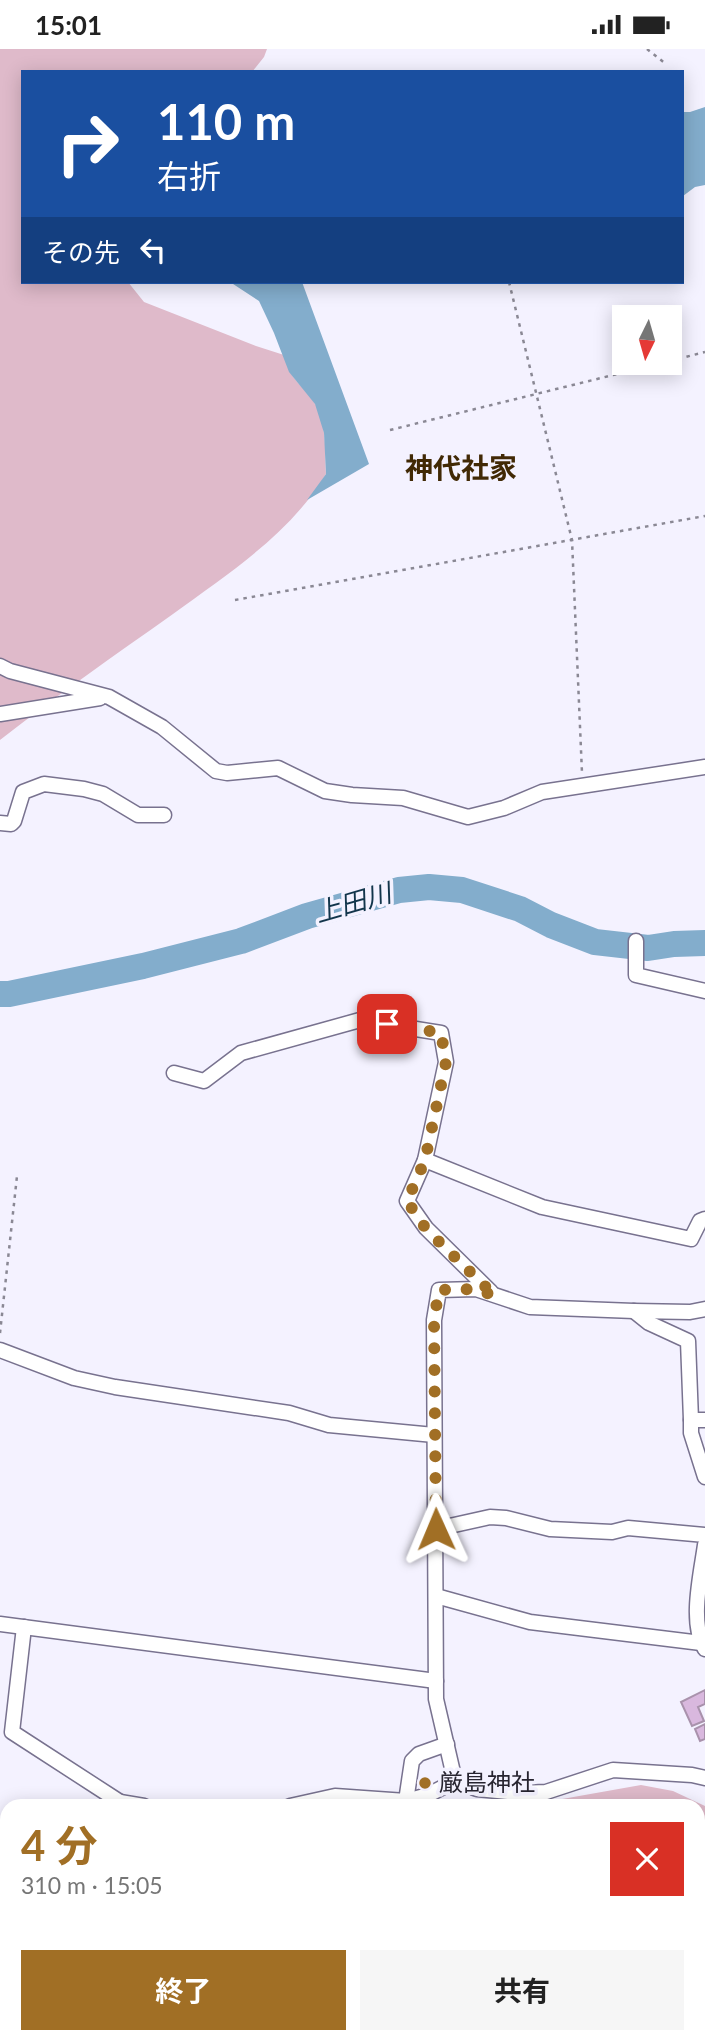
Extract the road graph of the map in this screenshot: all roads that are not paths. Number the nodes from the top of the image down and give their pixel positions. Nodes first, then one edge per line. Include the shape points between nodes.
1 (0, 666) edge
2 (109, 697) junction
3 (0, 714) edge
4 (705, 767) edge
5 (164, 815) dead end
6 (0, 823) edge
7 (636, 941) dead end
8 (705, 991) edge
9 (174, 1073) dead end
10 (425, 1160) junction
11 (705, 1219) edge
12 (495, 1296) junction
13 (705, 1310) edge
14 (634, 1311) junction
15 (0, 1350) edge
16 (698, 1420) edge
17 (434, 1435) junction
18 (705, 1476) edge
19 (436, 1529) junction
20 (705, 1535) edge
21 (704, 1554) edge
22 (436, 1596) junction
23 (0, 1624) edge
24 (24, 1627) junction
25 (703, 1646) edge
26 (436, 1681) junction
27 (447, 1744) junction
28 (705, 1778) edge
29 (455, 1781) junction
30 (112, 1799) edge
31 (319, 1799) edge
32 (382, 1799) edge
33 (406, 1799) edge
34 (413, 1799) edge

1 - 2 street
2 - 3 street
2 - 4 street via 162,727 216,771 278,768 325,791 404,798 468,817 542,792
5 - 6 street via 138,815 103,794 44,784 23,792 15,821
7 - 8 street via 636,975
9 - 10 street via 204,1081 241,1053 360,1020 441,1033 446,1062
10 - 11 street via 542,1207 678,1237 691,1239
10 - 12 street via 407,1201 426,1229
12 - 14 street via 530,1307
12 - 17 street via 476,1289 439,1290 434,1320
13 - 14 street
14 - 16 street via 688,1341
15 - 17 street via 74,1378 116,1387 289,1413 329,1425
16 - 18 street via 691,1433
17 - 19 street
19 - 20 street via 490,1517 550,1528 612,1532 628,1528
19 - 22 street
21 - 25 street via 697,1604
22 - 25 street via 530,1622
22 - 26 street
23 - 24 street
24 - 26 street
24 - 30 street via 12,1732
26 - 27 street
27 - 29 street
27 - 33 street via 412,1761
28 - 29 street via 613,1770 546,1792 519,1793 477,1789
29 - 34 street
31 - 32 street via 335,1795

